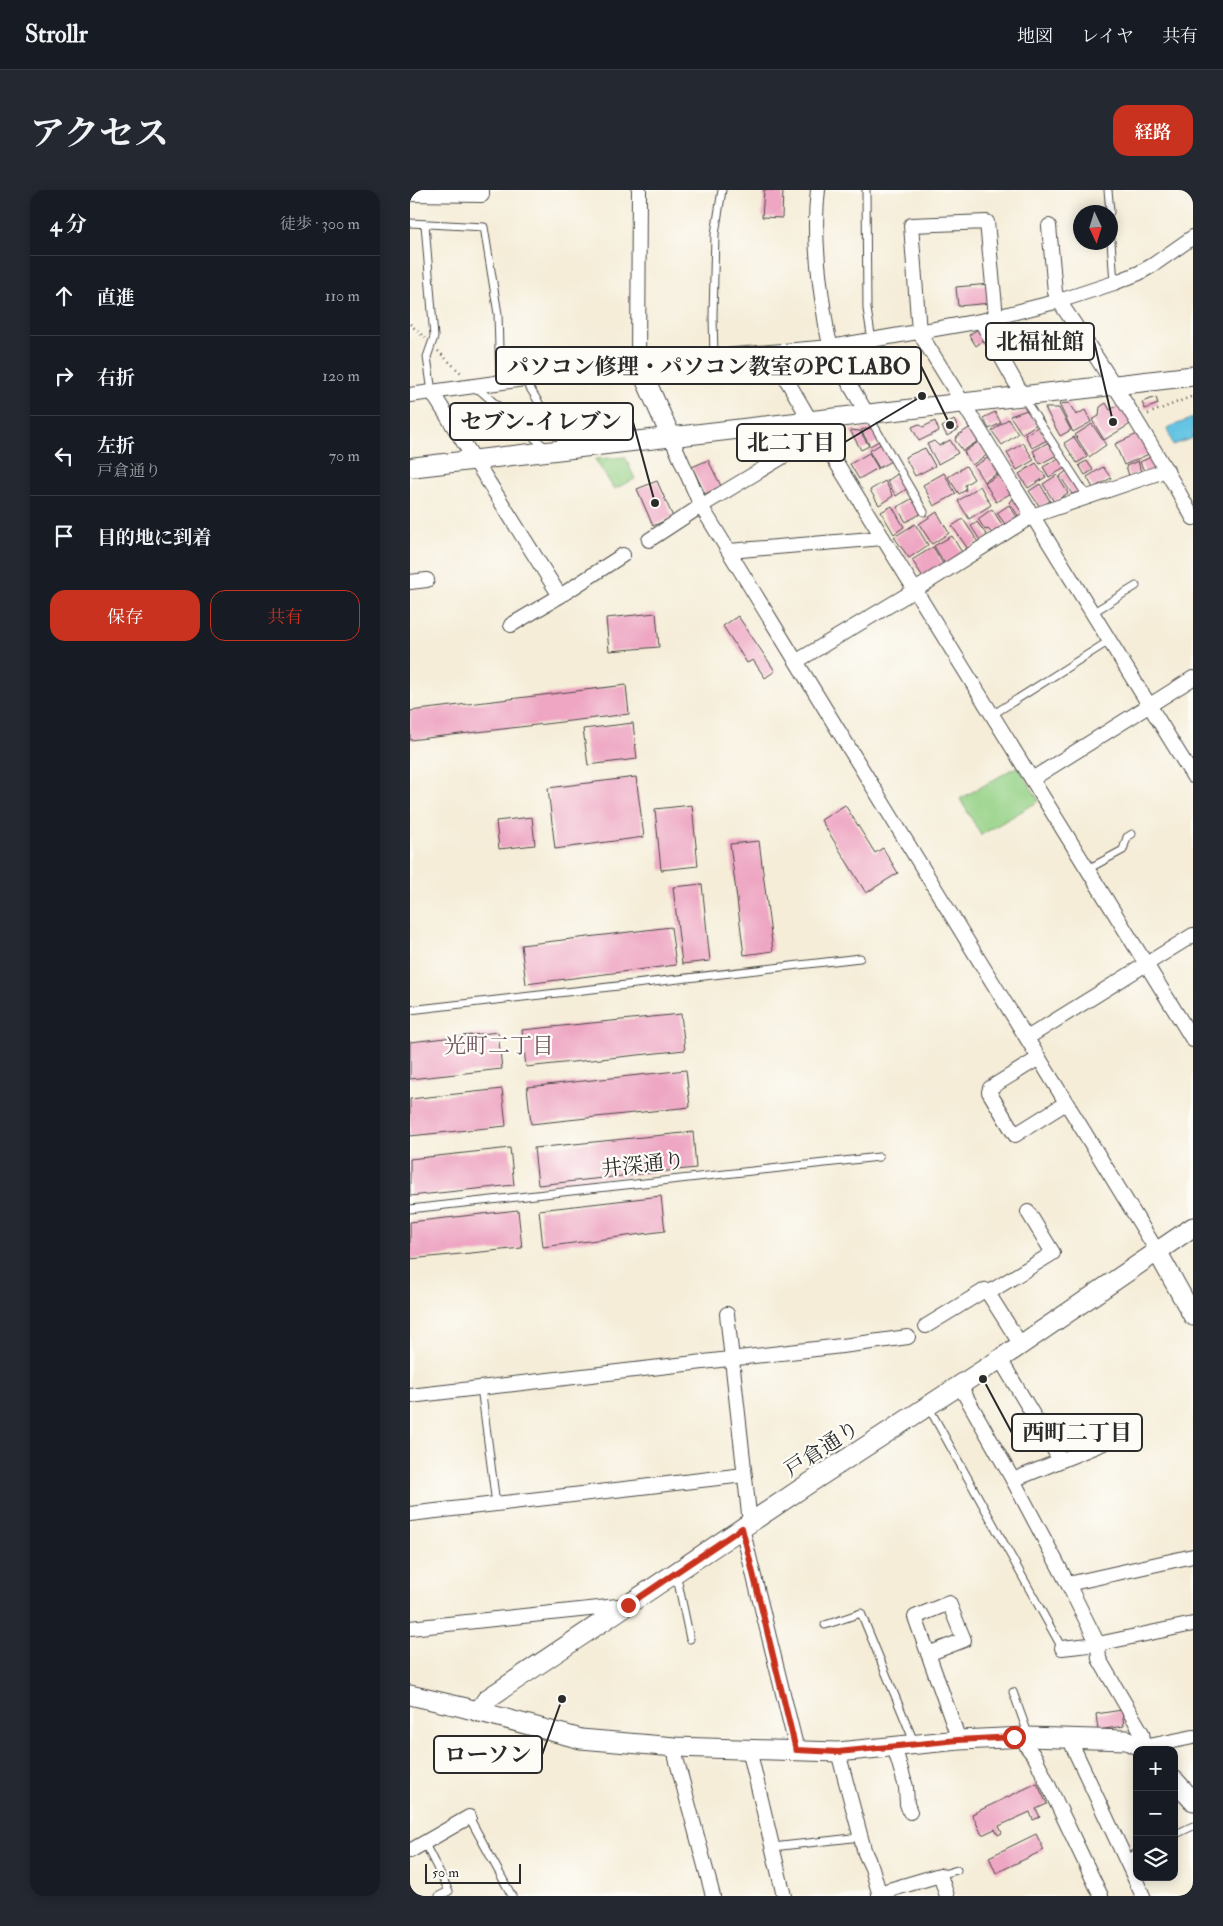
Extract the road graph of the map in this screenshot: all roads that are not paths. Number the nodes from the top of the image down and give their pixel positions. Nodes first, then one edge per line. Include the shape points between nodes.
1 (482, 190) edge
2 (639, 190) edge
3 (722, 190) edge
4 (818, 190) edge
5 (866, 190) edge
6 (1108, 190) edge
7 (410, 194) edge
8 (1109, 205) edge
9 (410, 223) edge
10 (425, 224) junction
11 (1049, 226) dead end
12 (1193, 237) edge
13 (1112, 250) edge
14 (1114, 282) junction
15 (1059, 301) junction
16 (996, 317) junction
17 (981, 321) junction
18 (918, 332) junction
19 (872, 341) junction
20 (831, 347) junction
21 (771, 353) junction
22 (714, 358) junction
23 (638, 364) junction
24 (1193, 376) edge
25 (525, 380) junction
26 (500, 383) junction
27 (1115, 384) junction
28 (475, 386) junction
29 (432, 392) junction
30 (410, 395) edge
31 (1022, 396) junction
32 (962, 403) junction
33 (867, 414) junction
34 (815, 428) junction
35 (672, 437) junction
36 (559, 450) junction
37 (474, 460) junction
38 (412, 467) edge
39 (1167, 470) junction
40 (1087, 496) junction
41 (701, 506) junction
42 (924, 512) dead end
43 (1032, 516) junction
44 (1193, 518) edge
45 (882, 538) junction
46 (650, 540) dead end
47 (729, 551) junction
48 (623, 554) dead end
49 (427, 580) dead end
50 (410, 582) edge
51 (1136, 586) dead end
52 (915, 590) junction
53 (560, 596) junction
54 (1092, 613) junction
55 (511, 625) dead end
56 (1110, 641) junction
57 (796, 661) junction
58 (1193, 678) edge
59 (1149, 705) junction
60 (992, 715) junction
61 (1193, 776) edge
62 (1032, 780) junction
63 (1132, 834) dead end
64 (1088, 870) junction
65 (1193, 935) edge
66 (860, 958) dead end
67 (1146, 964) junction
68 (410, 1010) edge
69 (1027, 1038) junction
70 (1193, 1040) edge
71 (1039, 1058) junction
72 (1066, 1103) junction
73 (879, 1157) dead end
74 (410, 1209) edge
75 (1028, 1212) dead end
76 (1193, 1227) edge
77 (1157, 1250) junction
78 (988, 1293) junction
79 (726, 1314) dead end
80 (1193, 1316) edge
81 (926, 1326) dead end
82 (908, 1337) dead end
83 (1020, 1345) junction
84 (732, 1358) junction
85 (1000, 1360) junction
86 (960, 1386) junction
87 (481, 1387) junction
88 (410, 1396) edge
89 (928, 1407) junction
90 (1116, 1438) dead end
91 (1060, 1460) junction
92 (744, 1475) junction
93 (1013, 1480) junction
94 (496, 1504) junction
95 (410, 1514) edge
96 (746, 1525) junction
97 (1193, 1556) edge
98 (676, 1573) junction
99 (1068, 1584) junction
100 (628, 1605) junction
101 (825, 1624) dead end
102 (1193, 1624) edge
103 (410, 1628) edge
104 (690, 1639) dead end
105 (1098, 1644) junction
106 (1062, 1648) joint
107 (928, 1654) dead end
108 (1013, 1692) dead end
109 (410, 1695) edge
110 (478, 1712) junction
111 (1027, 1737) junction
112 (1193, 1737) edge
113 (1073, 1739) junction
114 (958, 1740) junction
115 (913, 1744) junction
116 (894, 1746) junction
117 (1141, 1746) edge
118 (1145, 1746) edge
119 (1155, 1746) edge
120 (675, 1747) junction
121 (749, 1749) junction
122 (796, 1750) junction
123 (838, 1752) junction
124 (1178, 1784) edge
125 (1193, 1801) edge
126 (910, 1812) dead end
127 (469, 1816) joint
128 (1193, 1826) edge
129 (1178, 1833) edge
130 (861, 1837) junction
131 (424, 1842) junction
132 (773, 1847) junction
133 (410, 1851) edge
134 (1131, 1856) edge
135 (957, 1870) dead end
136 (940, 1875) junction
137 (880, 1895) edge
138 (439, 1896) edge
139 (512, 1896) edge
140 (713, 1896) edge
141 (784, 1896) edge
142 (947, 1896) edge
143 (1102, 1896) edge
144 (1143, 1896) edge

1 - 7 street via 482,195
2 - 23 street
3 - 22 lane via 715,234
4 - 20 street via 818,254
5 - 19 lane via 866,309
6 - 8 lane
9 - 10 lane
10 - 26 lane via 484,227 498,314
10 - 29 lane via 434,337 427,357
11 - 15 street via 1055,292
12 - 14 street via 1146,269
13 - 14 lane
14 - 15 street
15 - 16 street
15 - 27 street
16 - 17 street
16 - 18 street via 988,222 911,225
17 - 18 street
17 - 31 street
18 - 19 street
18 - 32 street
19 - 20 street
20 - 21 street
20 - 33 street
21 - 22 street
21 - 34 street
22 - 23 street
23 - 25 street
23 - 35 street
24 - 27 street
25 - 26 street
25 - 36 lane
26 - 28 street
27 - 31 street
27 - 39 street
28 - 29 street
28 - 36 lane
29 - 30 street
29 - 37 street
31 - 32 street
31 - 40 lane
32 - 33 street
32 - 43 street
33 - 34 street
33 - 42 lane
34 - 35 street
34 - 41 street
34 - 45 street
35 - 36 street
35 - 41 street
36 - 37 street
37 - 38 street
37 - 53 street
39 - 40 street
39 - 44 street
40 - 43 street
41 - 46 street
41 - 47 street
43 - 52 street
43 - 54 street
45 - 47 street
45 - 52 street
47 - 57 street
48 - 53 street
49 - 50 street
51 - 54 lane
52 - 57 street
52 - 60 street
53 - 55 street
54 - 56 street
56 - 59 street
56 - 60 lane
57 - 69 street
58 - 59 street
59 - 61 street
59 - 62 street
60 - 62 street
62 - 64 street
63 - 64 lane via 1127,837 1122,850
64 - 67 street
65 - 67 street
66 - 68 lane
67 - 69 street
67 - 70 street
69 - 71 street
71 - 72 street
71 - 72 street via 990,1088 989,1092 1015,1135
72 - 77 street
73 - 74 lane, 井深通り
75 - 78 street via 1052,1253
76 - 77 street, 戸倉通り
77 - 80 street
77 - 83 street, 戸倉通り
78 - 81 street via 985,1290
78 - 83 street
79 - 84 street
82 - 84 street
83 - 85 street, 戸倉通り
84 - 87 street
84 - 92 street
85 - 86 street, 戸倉通り
85 - 91 street
86 - 89 street, 戸倉通り
86 - 93 street
87 - 88 street
87 - 94 lane
89 - 96 street, 戸倉通り
89 - 106 lane
90 - 91 street
91 - 93 street
92 - 94 street
92 - 96 street
93 - 99 street
94 - 95 street
96 - 98 street, 戸倉通り
96 - 122 street
97 - 99 street
98 - 100 street, 戸倉通り
98 - 104 lane
99 - 105 street
100 - 103 street
100 - 110 street, 戸倉通り via 486,1701
101 - 115 lane via 862,1613
102 - 105 street
105 - 106 street
105 - 118 street via 1099,1659 1142,1733
107 - 114 street
108 - 111 lane
109 - 110 street
110 - 120 street via 581,1739
111 - 113 street
111 - 114 street
111 - 143 street via 1028,1748
112 - 119 street
113 - 117 street via 1127,1740
113 - 134 street via 1073,1747
114 - 115 street
115 - 116 street
116 - 123 street
116 - 126 street
120 - 121 street
120 - 140 street
121 - 122 street
121 - 132 street
122 - 123 street
123 - 130 street
124 - 125 street
127 - 131 street
127 - 139 lane
128 - 129 lane
130 - 132 lane
130 - 137 street
131 - 133 street
131 - 138 lane via 449,1891
132 - 141 street
134 - 144 street
135 - 136 lane
136 - 137 street
136 - 142 street

